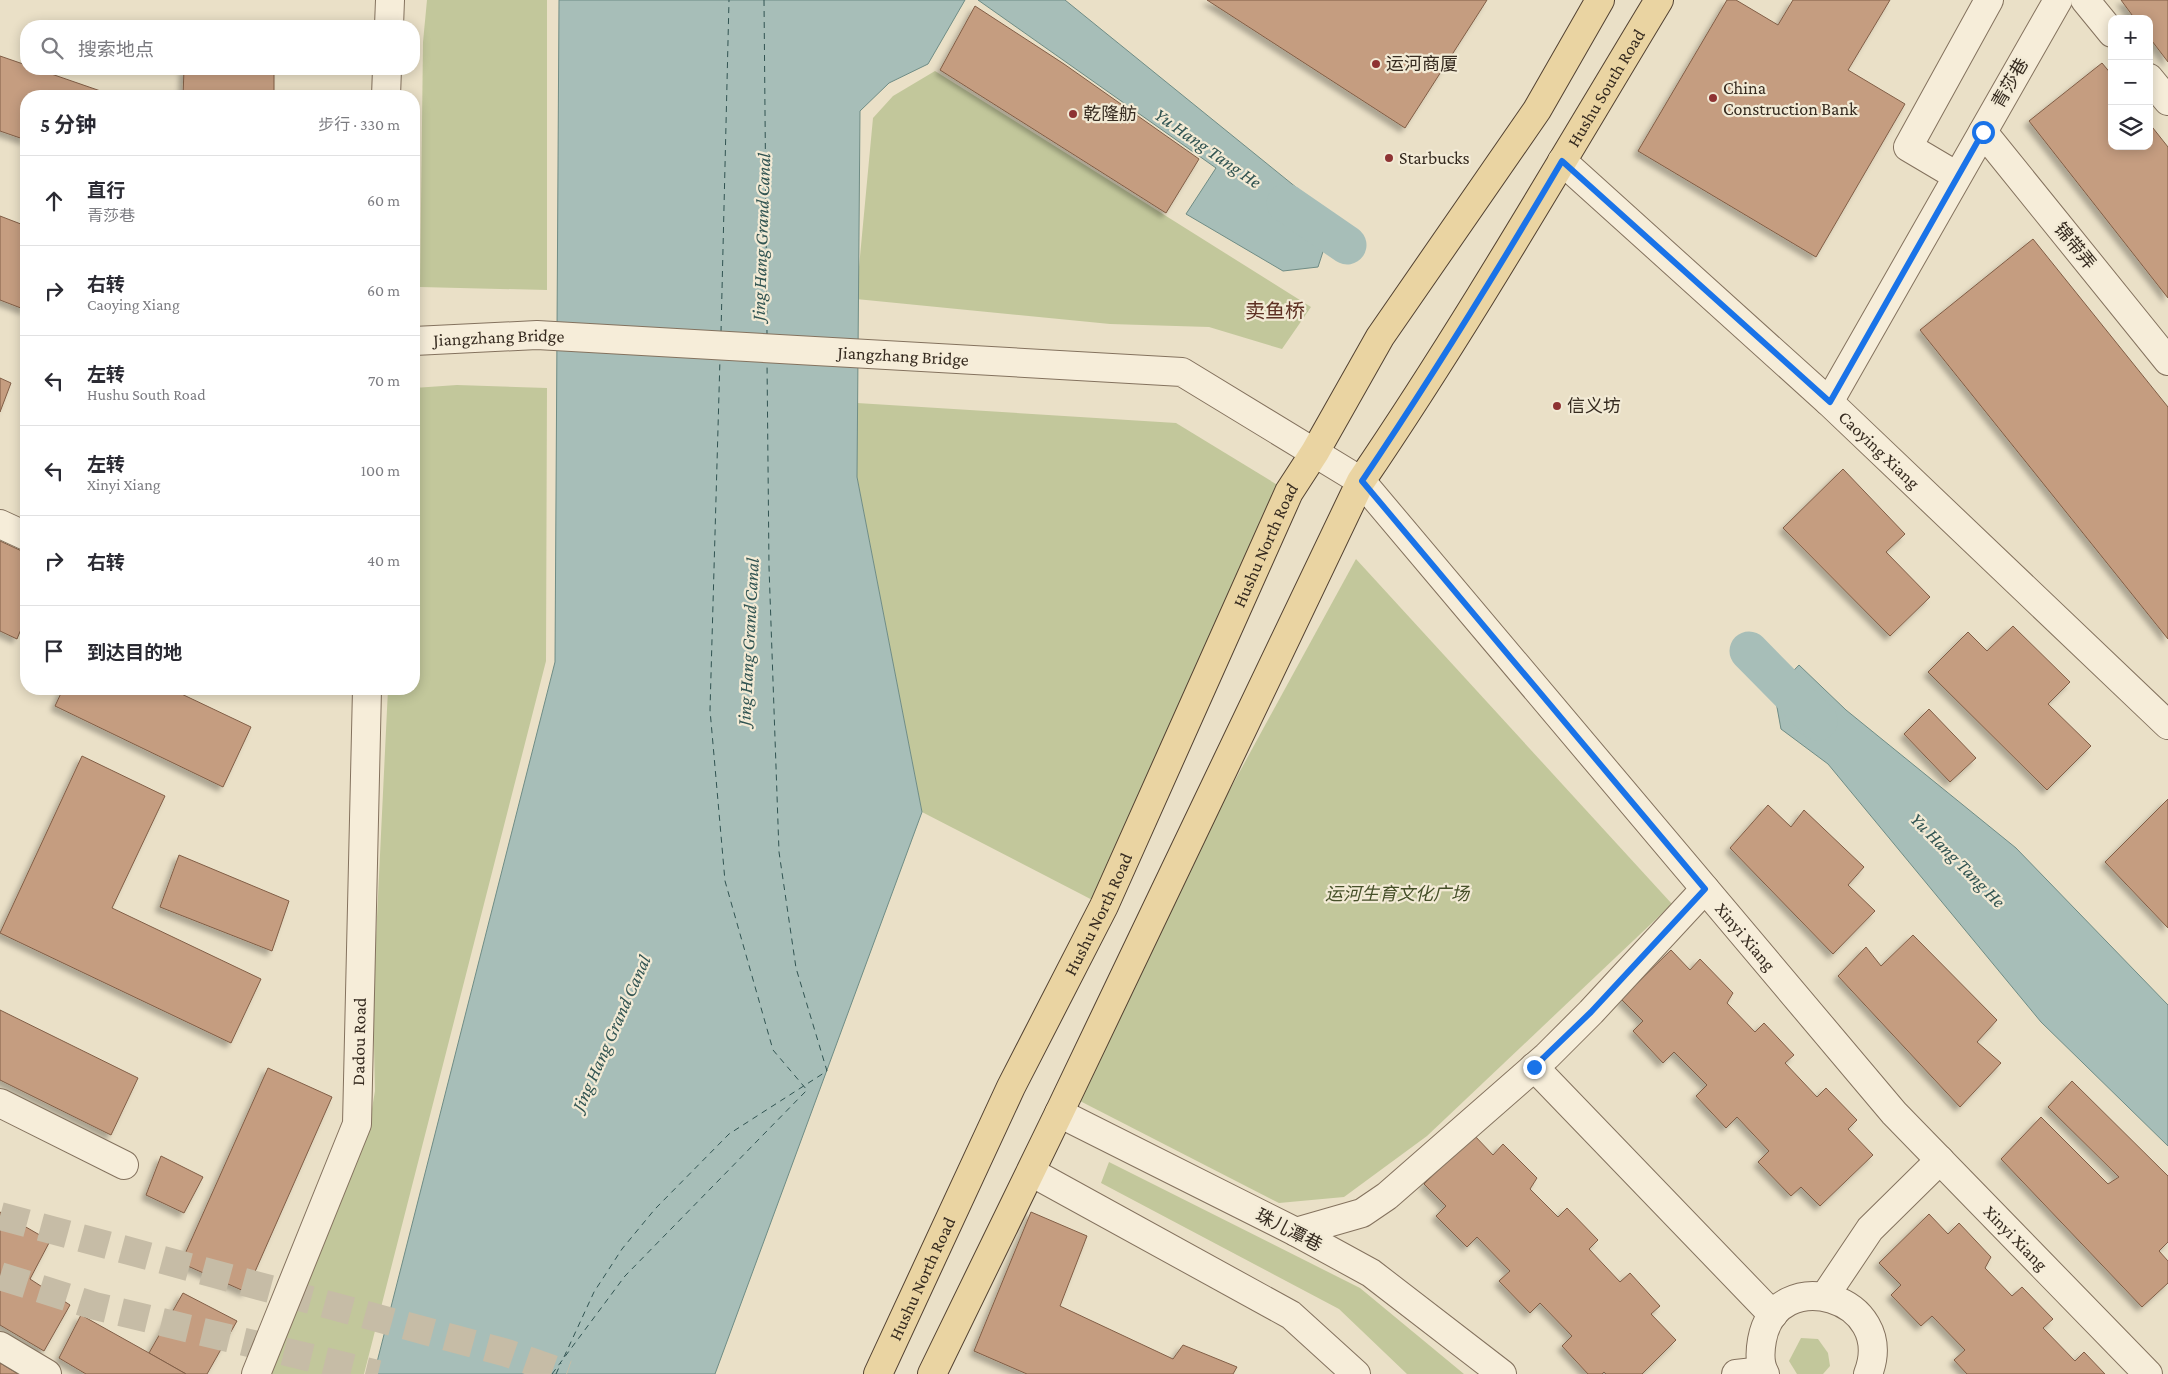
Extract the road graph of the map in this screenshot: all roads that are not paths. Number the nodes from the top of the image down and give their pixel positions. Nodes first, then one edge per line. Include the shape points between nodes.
1 (390, 0) edge
2 (1600, 0) edge
3 (1659, 0) edge
4 (1989, 0) edge
5 (2058, 0) edge
6 (2085, 0) edge
7 (389, 20) edge
8 (2108, 28) edge
9 (387, 75) edge
10 (2153, 83) edge
11 (386, 90) edge
12 (2168, 101) edge
13 (1983, 132) junction
14 (1562, 161) junction
15 (1958, 176) junction
16 (420, 341) edge
17 (2168, 361) edge
18 (1830, 402) junction
19 (1315, 452) junction
20 (1362, 481) junction
21 (0, 524) edge
22 (20, 533) edge
23 (367, 695) edge
24 (2168, 725) edge
25 (1705, 889) junction
26 (1534, 1067) junction
27 (0, 1103) edge
28 (1059, 1113) junction
29 (1940, 1160) junction
30 (124, 1165) dead end
31 (1031, 1172) junction
32 (1296, 1232) junction
33 (1825, 1296) junction
34 (1773, 1315) junction
35 (0, 1346) edge
36 (1764, 1372) edge
37 (47, 1374) edge
38 (256, 1374) edge
39 (878, 1374) edge
40 (932, 1374) edge
41 (1356, 1374) edge
42 (1502, 1374) edge
43 (1736, 1374) edge
44 (1868, 1374) edge
45 (2148, 1374) edge

1 - 7 street
2 - 19 main road via 1537,110 1380,336
3 - 14 main road, Hushu South Road
4 - 15 street via 1908,147
5 - 13 street, 青莎巷
6 - 8 street
9 - 11 street
10 - 12 street
13 - 15 street, 青莎巷
13 - 17 street, 锦带弄
14 - 18 street, Caoying Xiang
14 - 20 main road, Hushu South Road via 1497,271
15 - 18 street, 青莎巷
16 - 19 street, Jiangzhang Bridge via 537,335 1182,372
18 - 24 street, Caoying Xiang
19 - 20 street, Jiangzhang Bridge
19 - 39 main road, Hushu North Road via 1289,492 1104,906 1011,1087
20 - 25 street, Xinyi Xiang
20 - 28 main road
21 - 22 street
23 - 38 street, Dadou Road via 357,1124
25 - 26 street via 1591,1012
25 - 29 street, Xinyi Xiang via 1894,1113
26 - 32 street via 1387,1196 1362,1213
26 - 34 street
27 - 30 street
28 - 31 main road
28 - 32 street, 珠儿潭巷
29 - 33 street via 1870,1229
29 - 45 street, Xinyi Xiang
31 - 40 main road
31 - 41 street via 1291,1315
32 - 42 street, 珠儿潭巷 via 1371,1273
33 - 34 street via 1806,1296 1788,1303
33 - 44 street via 1844,1302 1859,1315 1868,1330 1873,1347
34 - 36 street via 1763,1332 1760,1352
35 - 37 street
36 - 43 street

